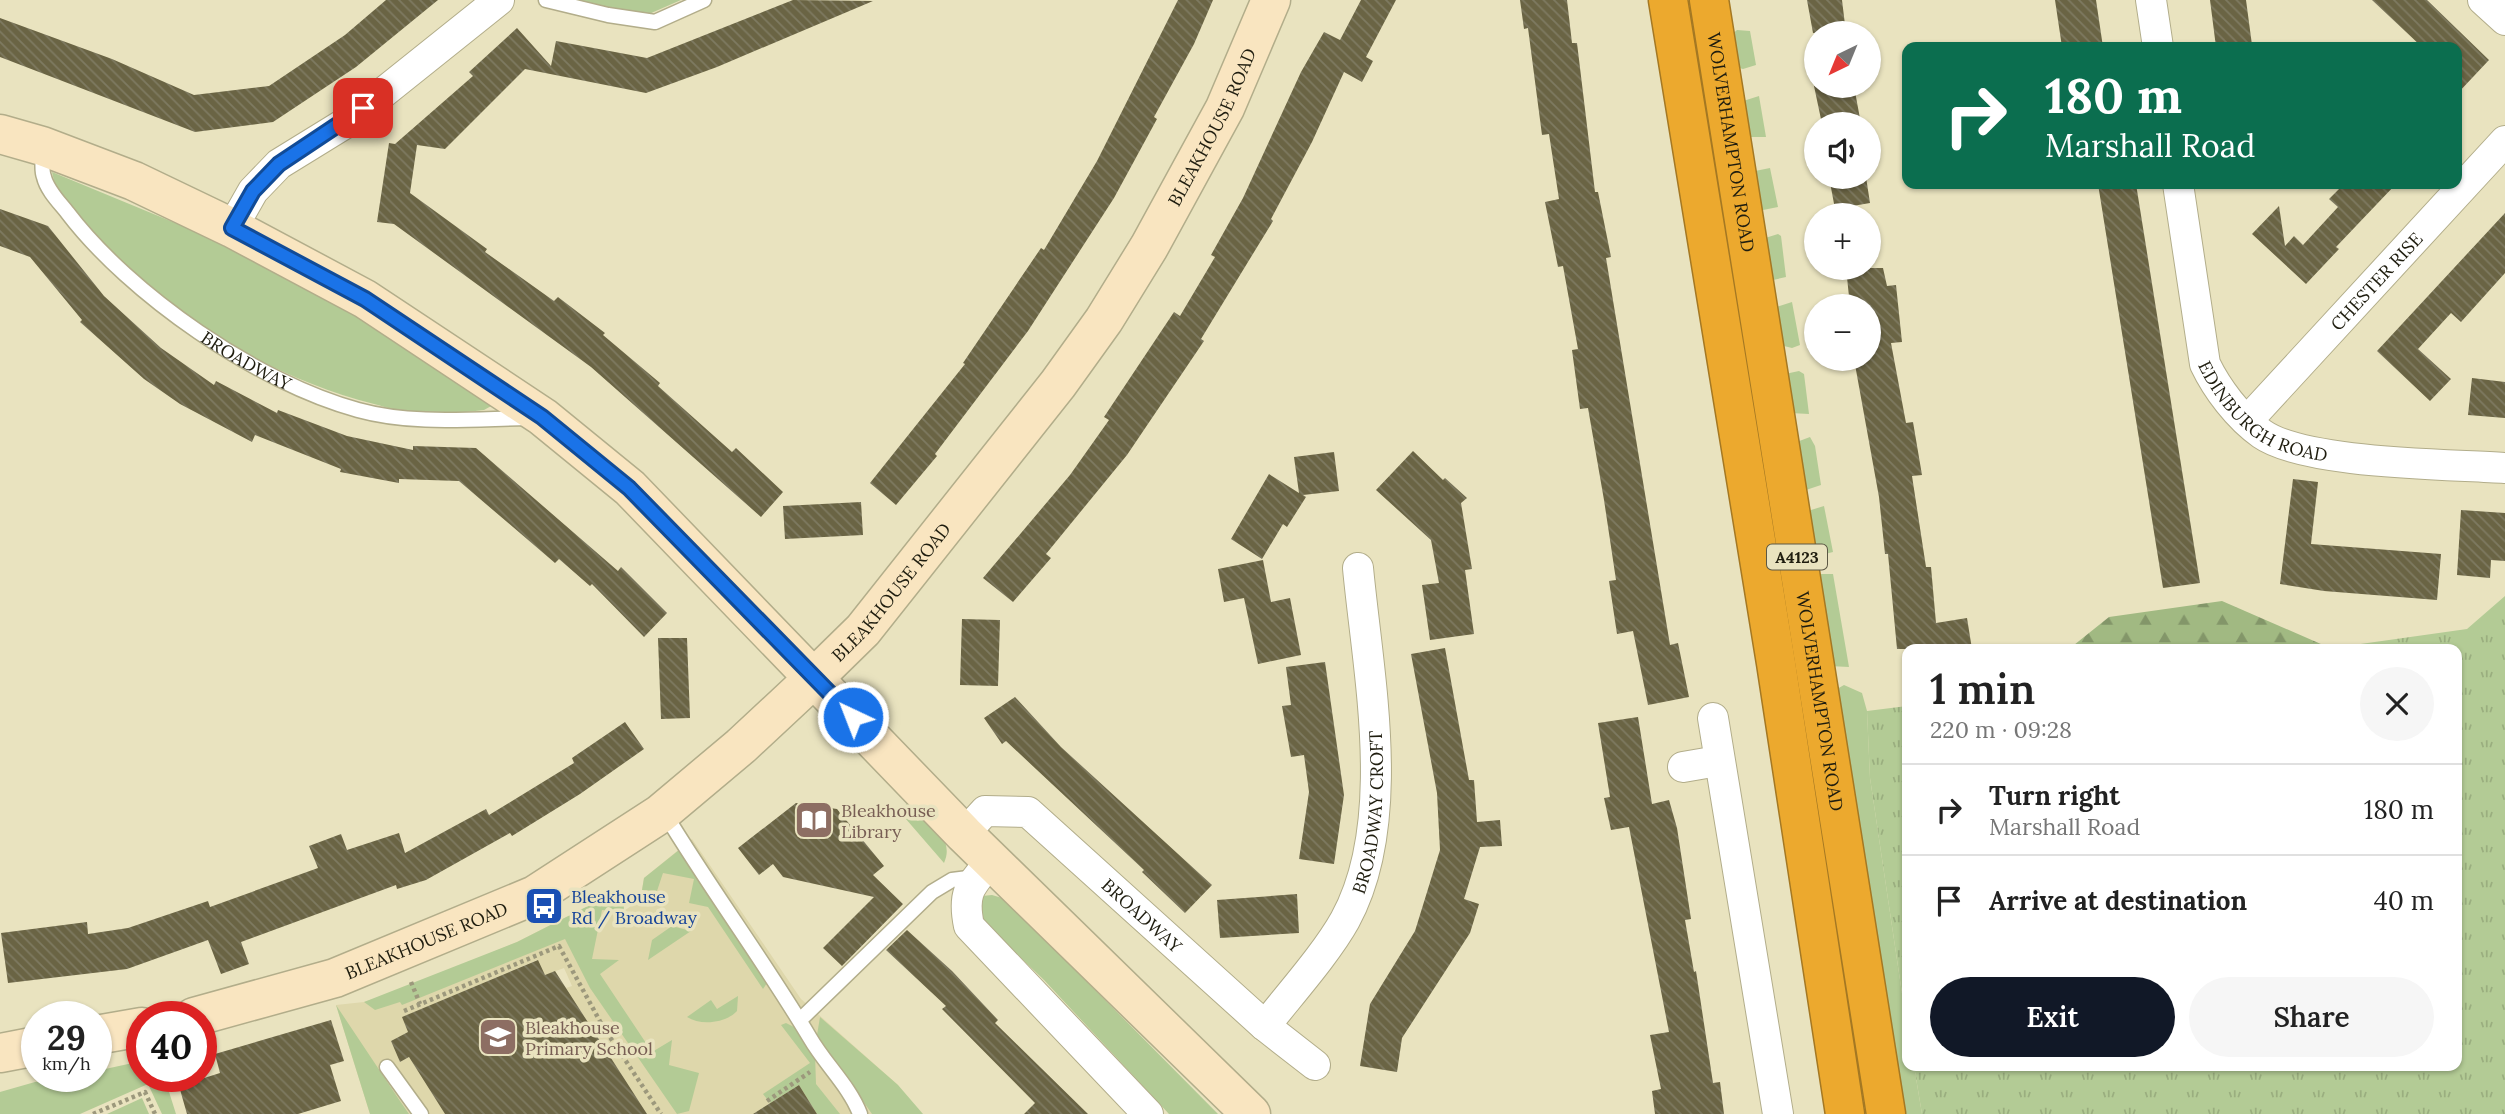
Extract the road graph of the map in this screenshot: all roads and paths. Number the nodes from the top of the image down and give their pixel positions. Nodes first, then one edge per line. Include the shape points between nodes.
1 (499, 0) edge
2 (546, 0) edge
3 (704, 0) edge
4 (1271, 0) edge
5 (1668, 0) edge
6 (1709, 0) edge
7 (2151, 0) edge
8 (2483, 0) edge
9 (2505, 20) edge
10 (2157, 42) edge
11 (0, 134) edge
12 (2505, 141) edge
13 (42, 146) junction
14 (2462, 188) edge
15 (2179, 189) edge
16 (2461, 189) edge
17 (232, 228) junction
18 (542, 417) junction
19 (2248, 420) junction
20 (2505, 468) edge
21 (1358, 568) dead end
22 (815, 677) junction
23 (1713, 718) dead end
24 (1718, 761) junction
25 (1683, 767) dead end
26 (663, 811) junction
27 (964, 834) junction
28 (985, 868) junction
29 (217, 1011) edge
30 (404, 1011) dead end
31 (801, 1019) junction
32 (1265, 1026) junction
33 (21, 1049) edge
34 (0, 1053) edge
35 (825, 1062) junction
36 (1315, 1065) dead end
37 (387, 1067) dead end
38 (767, 1101) dead end
39 (93, 1114) edge
40 (155, 1114) edge
41 (421, 1114) edge
42 (661, 1114) edge
43 (860, 1114) edge
44 (1148, 1114) edge
45 (1251, 1114) edge
46 (1778, 1114) edge
47 (1845, 1114) edge
48 (1886, 1114) edge

1 - 17 street via 344,124 279,164 253,191
2 - 3 lane via 655,22
4 - 22 street, BLEAKHOUSE ROAD via 1225,108 1104,320 863,630
5 - 47 highway, WOLVERHAMPTON ROAD / A4123
6 - 48 highway, WOLVERHAMPTON ROAD / A4123
7 - 10 street
8 - 9 street
11 - 13 street
12 - 14 street, CHESTER RISE
13 - 17 street via 134,181
13 - 18 lane, BROADWAY via 43,177 86,237 154,298 222,348 272,376 358,410 417,420
15 - 19 street, EDINBURGH ROAD via 2205,364 2213,382
16 - 19 street, CHESTER RISE
17 - 18 street via 365,299
18 - 22 street via 629,488
19 - 20 street, EDINBURGH ROAD via 2284,446 2318,454
21 - 32 street, BROADWAY CROFT via 1377,772 1368,855 1345,919
22 - 26 street, BLEAKHOUSE ROAD
22 - 27 street
23 - 24 street
24 - 25 street
24 - 46 street
26 - 29 street, BLEAKHOUSE ROAD via 535,895 335,978
26 - 31 lane
27 - 28 street
27 - 32 street, BROADWAY via 985,811 1028,812
28 - 31 lane via 932,892
28 - 44 street via 967,891 968,926
28 - 45 street
30 - 42 path via 559,946 602,1025
31 - 35 lane
32 - 36 street, BROADWAY
33 - 34 street
35 - 38 path
35 - 43 lane
37 - 41 lane
39 - 40 path via 145,1091

